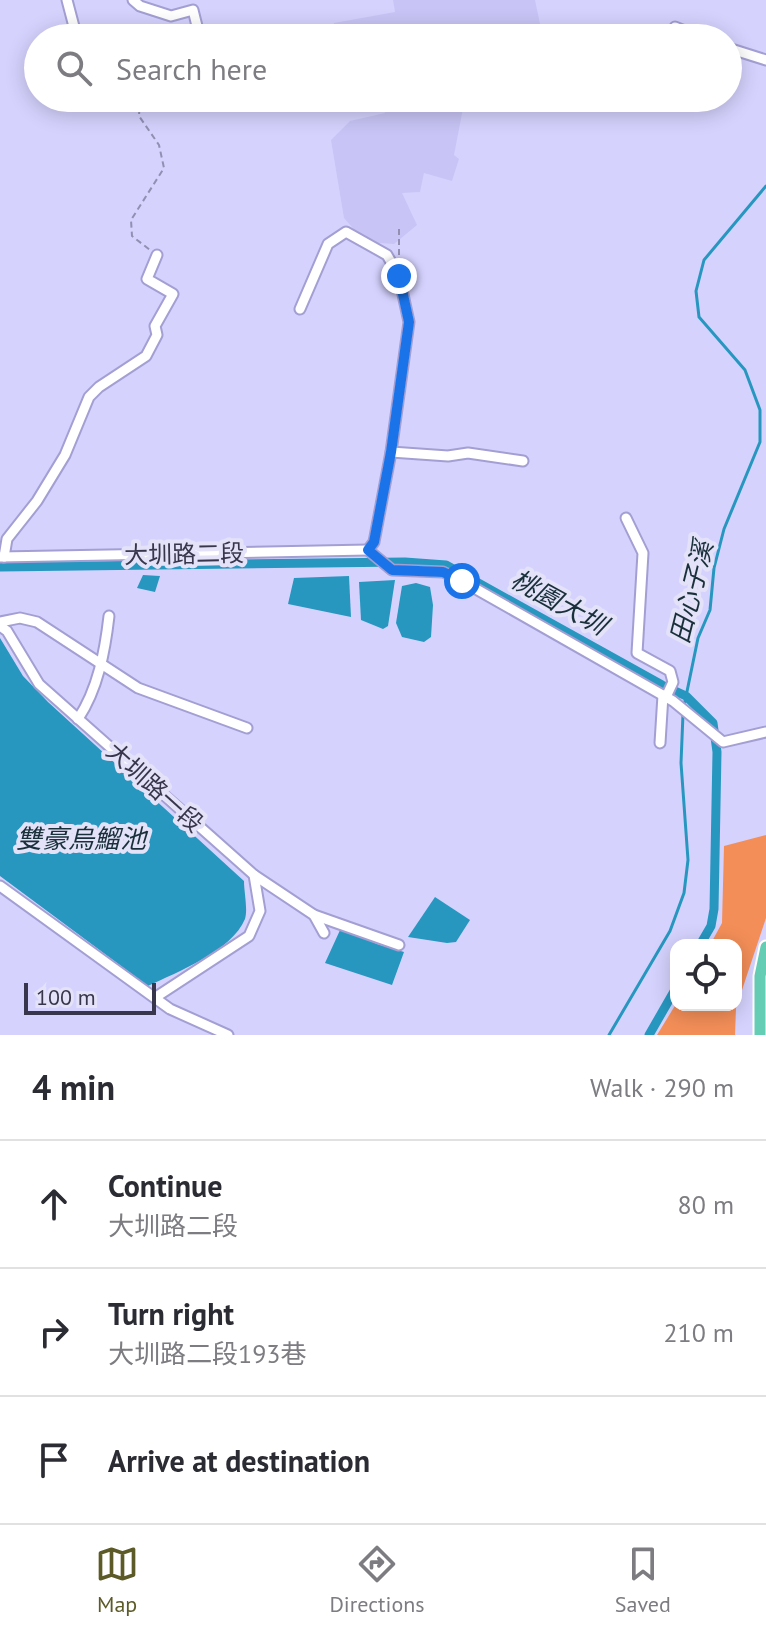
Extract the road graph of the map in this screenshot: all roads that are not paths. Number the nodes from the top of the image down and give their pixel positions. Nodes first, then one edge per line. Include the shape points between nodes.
1 (67, 0) edge
2 (133, 0) edge
3 (73, 24) edge
4 (196, 24) edge
5 (742, 52) edge
6 (766, 60) edge
7 (157, 255) road end
8 (300, 309) dead end
9 (391, 452) junction
10 (523, 461) dead end
11 (626, 518) dead end
12 (368, 550) junction
13 (2, 557) edge
14 (109, 616) dead end
15 (0, 624) edge
16 (101, 664) junction
17 (667, 697) junction
18 (78, 719) junction
19 (247, 728) dead end
20 (766, 732) edge
21 (660, 743) dead end
22 (254, 875) junction
23 (0, 886) edge
24 (314, 915) junction
25 (324, 933) dead end
26 (399, 945) dead end
27 (766, 947) edge
28 (156, 997) junction
29 (228, 1035) edge
30 (760, 1035) edge

1 - 3 street
2 - 4 street via 171,16 193,10
5 - 6 street
7 - 13 street via 147,279 173,294 155,326 157,335 146,356 89,397 65,455 7,539
8 - 9 street via 328,244 346,232 387,255 399,276 409,322
9 - 10 street via 468,453
9 - 12 street via 374,542
11 - 17 street via 643,553 637,653 670,671
12 - 13 street, 大圳路二段
12 - 17 street via 392,570 443,572
14 - 16 street
15 - 16 street via 20,618 37,622
15 - 18 street, 大圳路一段 via 39,684
16 - 18 street
16 - 19 street via 138,688
17 - 20 street via 723,742
17 - 21 street
18 - 22 street, 大圳路一段
22 - 24 street, 大圳路一段
22 - 28 street via 260,911 249,936
23 - 28 street
24 - 25 street, 大圳路一段
24 - 26 street
27 - 30 main road via 760,976
28 - 29 street via 170,1009

